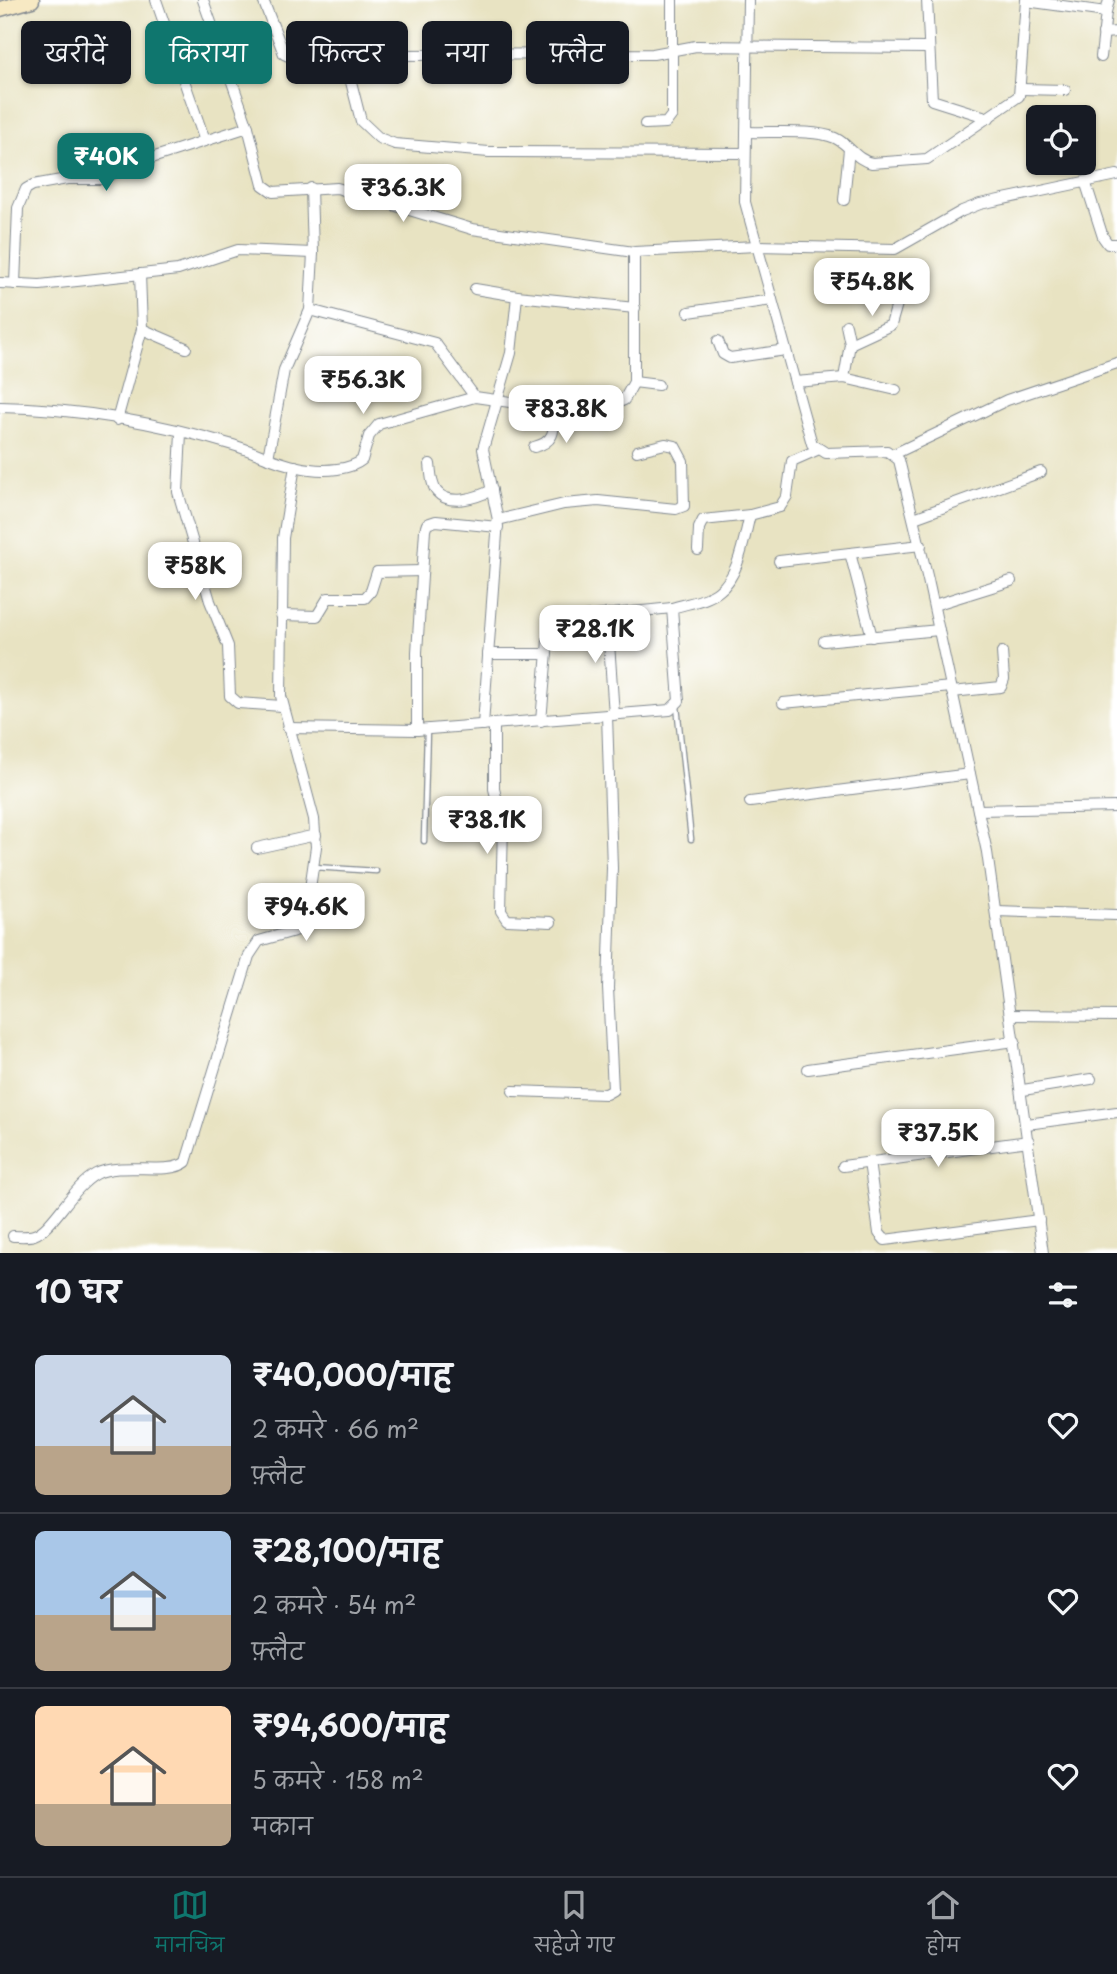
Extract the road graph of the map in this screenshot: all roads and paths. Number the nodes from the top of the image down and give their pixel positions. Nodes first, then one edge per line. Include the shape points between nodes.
1 (32, 0) edge
2 (156, 0) edge
3 (203, 0) edge
4 (263, 0) edge
5 (672, 0) edge
6 (748, 0) edge
7 (927, 0) edge
8 (1109, 0) edge
9 (1026, 1) edge
10 (0, 9) edge
11 (1106, 12) junction
12 (1117, 32) edge
13 (1103, 33) junction
14 (927, 48) junction
15 (747, 49) junction
16 (672, 51) junction
17 (408, 55) edge
18 (286, 56) edge
19 (1101, 57) dead end
20 (352, 84) edge
21 (1021, 89) junction
22 (1065, 90) dead end
23 (989, 118) junction
24 (645, 124) dead end
25 (248, 127) junction
26 (746, 132) junction
27 (205, 141) junction
28 (849, 149) junction
29 (744, 153) junction
30 (1117, 176) edge
31 (1086, 184) junction
32 (311, 188) junction
33 (844, 200) dead end
34 (1117, 244) edge
35 (757, 246) junction
36 (634, 252) junction
37 (313, 253) junction
38 (141, 274) junction
39 (0, 283) edge
40 (15, 284) junction
41 (475, 289) dead end
42 (517, 296) junction
43 (899, 297) dead end
44 (772, 300) junction
45 (635, 309) junction
46 (310, 310) junction
47 (689, 312) dead end
48 (846, 325) dead end
49 (142, 329) junction
50 (718, 341) dead end
51 (849, 344) junction
52 (186, 348) dead end
53 (786, 351) junction
54 (1117, 363) edge
55 (844, 378) junction
56 (634, 382) junction
57 (795, 382) junction
58 (658, 385) dead end
59 (896, 390) dead end
60 (475, 397) junction
61 (499, 402) junction
62 (0, 407) edge
63 (555, 409) junction
64 (117, 420) junction
65 (181, 433) junction
66 (534, 447) dead end
67 (637, 450) dead end
68 (817, 450) junction
69 (894, 454) junction
70 (268, 458) junction
71 (430, 464) dead end
72 (295, 466) junction
73 (1041, 472) dead end
74 (492, 490) junction
75 (750, 515) junction
76 (915, 518) junction
77 (498, 523) junction
78 (920, 545) junction
79 (698, 550) dead end
80 (850, 553) junction
81 (779, 561) dead end
82 (422, 571) junction
83 (1011, 581) dead end
84 (934, 605) junction
85 (672, 608) junction
86 (607, 614) junction
87 (281, 615) junction
88 (939, 630) junction
89 (872, 637) junction
90 (824, 641) dead end
91 (1002, 652) dead end
92 (488, 654) junction
93 (547, 654) junction
94 (952, 690) junction
95 (783, 703) dead end
96 (282, 706) junction
97 (677, 706) junction
98 (610, 715) junction
99 (541, 721) junction
100 (494, 724) junction
101 (483, 725) junction
102 (288, 728) junction
103 (422, 729) junction
104 (970, 774) junction
105 (750, 802) dead end
106 (1117, 807) edge
107 (978, 810) junction
108 (316, 835) junction
109 (691, 839) dead end
110 (424, 841) dead end
111 (257, 848) dead end
112 (314, 867) junction
113 (376, 871) dead end
114 (996, 911) junction
115 (1117, 915) edge
116 (551, 922) dead end
117 (1011, 1015) junction
118 (1117, 1016) edge
119 (1015, 1041) junction
120 (808, 1069) dead end
121 (1091, 1079) dead end
122 (1023, 1090) junction
123 (513, 1091) dead end
124 (1117, 1112) edge
125 (1027, 1124) junction
126 (1029, 1141) junction
127 (869, 1162) junction
128 (843, 1166) dead end
129 (1039, 1220) junction
130 (13, 1236) dead end
131 (1043, 1253) edge

1 - 10 street
2 - 27 street
3 - 25 street
4 - 18 street
5 - 16 street
6 - 15 street
7 - 14 street
8 - 11 street
9 - 11 street
9 - 21 street
11 - 13 street
12 - 13 street
13 - 19 street
14 - 15 street
14 - 23 street via 932,100
15 - 16 street via 696,46
15 - 26 street
16 - 17 street
16 - 24 street via 672,115 666,123
20 - 29 street via 361,121 379,138 395,144 489,152
21 - 22 street
21 - 23 street via 1014,101
23 - 28 street via 943,150 916,162 865,162
25 - 27 street
25 - 32 street via 267,191
26 - 28 street via 827,136
26 - 29 street
27 - 40 street via 103,178 67,179 26,189 18,208
28 - 33 street
29 - 35 street via 745,202
30 - 31 street
31 - 34 street via 1103,237 1108,244
31 - 35 street via 980,204 895,249
32 - 36 street via 344,189 472,229
32 - 37 street
35 - 36 street
35 - 44 street
36 - 45 street
37 - 38 street via 238,250 178,270
37 - 46 street
38 - 40 street
38 - 49 street
39 - 40 street
41 - 42 street
42 - 45 street
42 - 61 street via 511,353
43 - 51 street via 891,325
44 - 47 street
44 - 53 street
45 - 56 street
46 - 60 street via 435,343
46 - 70 street via 284,370
48 - 51 street
49 - 52 street
49 - 64 street
50 - 53 street via 730,358
51 - 55 street
53 - 57 street
54 - 69 street via 1007,400
55 - 57 street
55 - 59 street
56 - 58 street
56 - 63 street via 624,400 610,407
57 - 68 street via 809,437
60 - 61 street
60 - 72 street via 379,424 357,464 320,470
61 - 63 street
61 - 74 street via 483,449
62 - 64 street via 54,407
63 - 66 street via 550,442
64 - 65 street
65 - 70 street
65 - 96 street via 178,492 228,646 230,696 238,703
67 - 77 street via 675,446 683,461 684,506 598,501 564,504
68 - 69 street
68 - 75 street via 792,461 787,496 780,508
69 - 76 street
70 - 72 street
71 - 74 street via 434,488 442,496 470,500
72 - 87 street via 283,538
73 - 76 street
74 - 77 street
75 - 79 street via 703,520
75 - 85 street via 739,556 722,590
76 - 78 street
77 - 82 street via 432,521 425,530
77 - 92 street
78 - 80 street
78 - 84 street
80 - 81 street
80 - 89 street
82 - 87 street via 377,572 368,596 328,598 317,616
82 - 103 street via 416,652
83 - 84 street
84 - 88 street
85 - 86 street
85 - 97 street
86 - 93 street via 554,620
86 - 98 street
87 - 96 street
88 - 89 street
88 - 94 street
89 - 90 street
91 - 94 street via 1001,687
92 - 93 street
92 - 101 street
93 - 99 street
94 - 95 street
94 - 104 street
96 - 102 street
97 - 98 street
97 - 109 lane
98 - 99 street
98 - 123 street via 608,999 613,1090 606,1094
99 - 100 street
100 - 101 street
100 - 116 street via 494,789 503,823 501,911 507,920
101 - 103 street
102 - 103 street
102 - 108 street
103 - 110 lane
104 - 105 street
104 - 107 street
106 - 107 street
107 - 114 street
108 - 111 street
108 - 112 street
112 - 113 lane
112 - 130 street via 302,926 259,941 250,956 186,1162 176,1167 105,1170 81,1184 42,1231
114 - 115 street
114 - 117 street
117 - 118 street
117 - 119 street
119 - 120 street
119 - 122 street
121 - 122 street
122 - 125 street
124 - 125 street
125 - 126 street
126 - 127 street
126 - 129 street
127 - 128 street
127 - 129 street via 878,1233 885,1240
129 - 131 street

